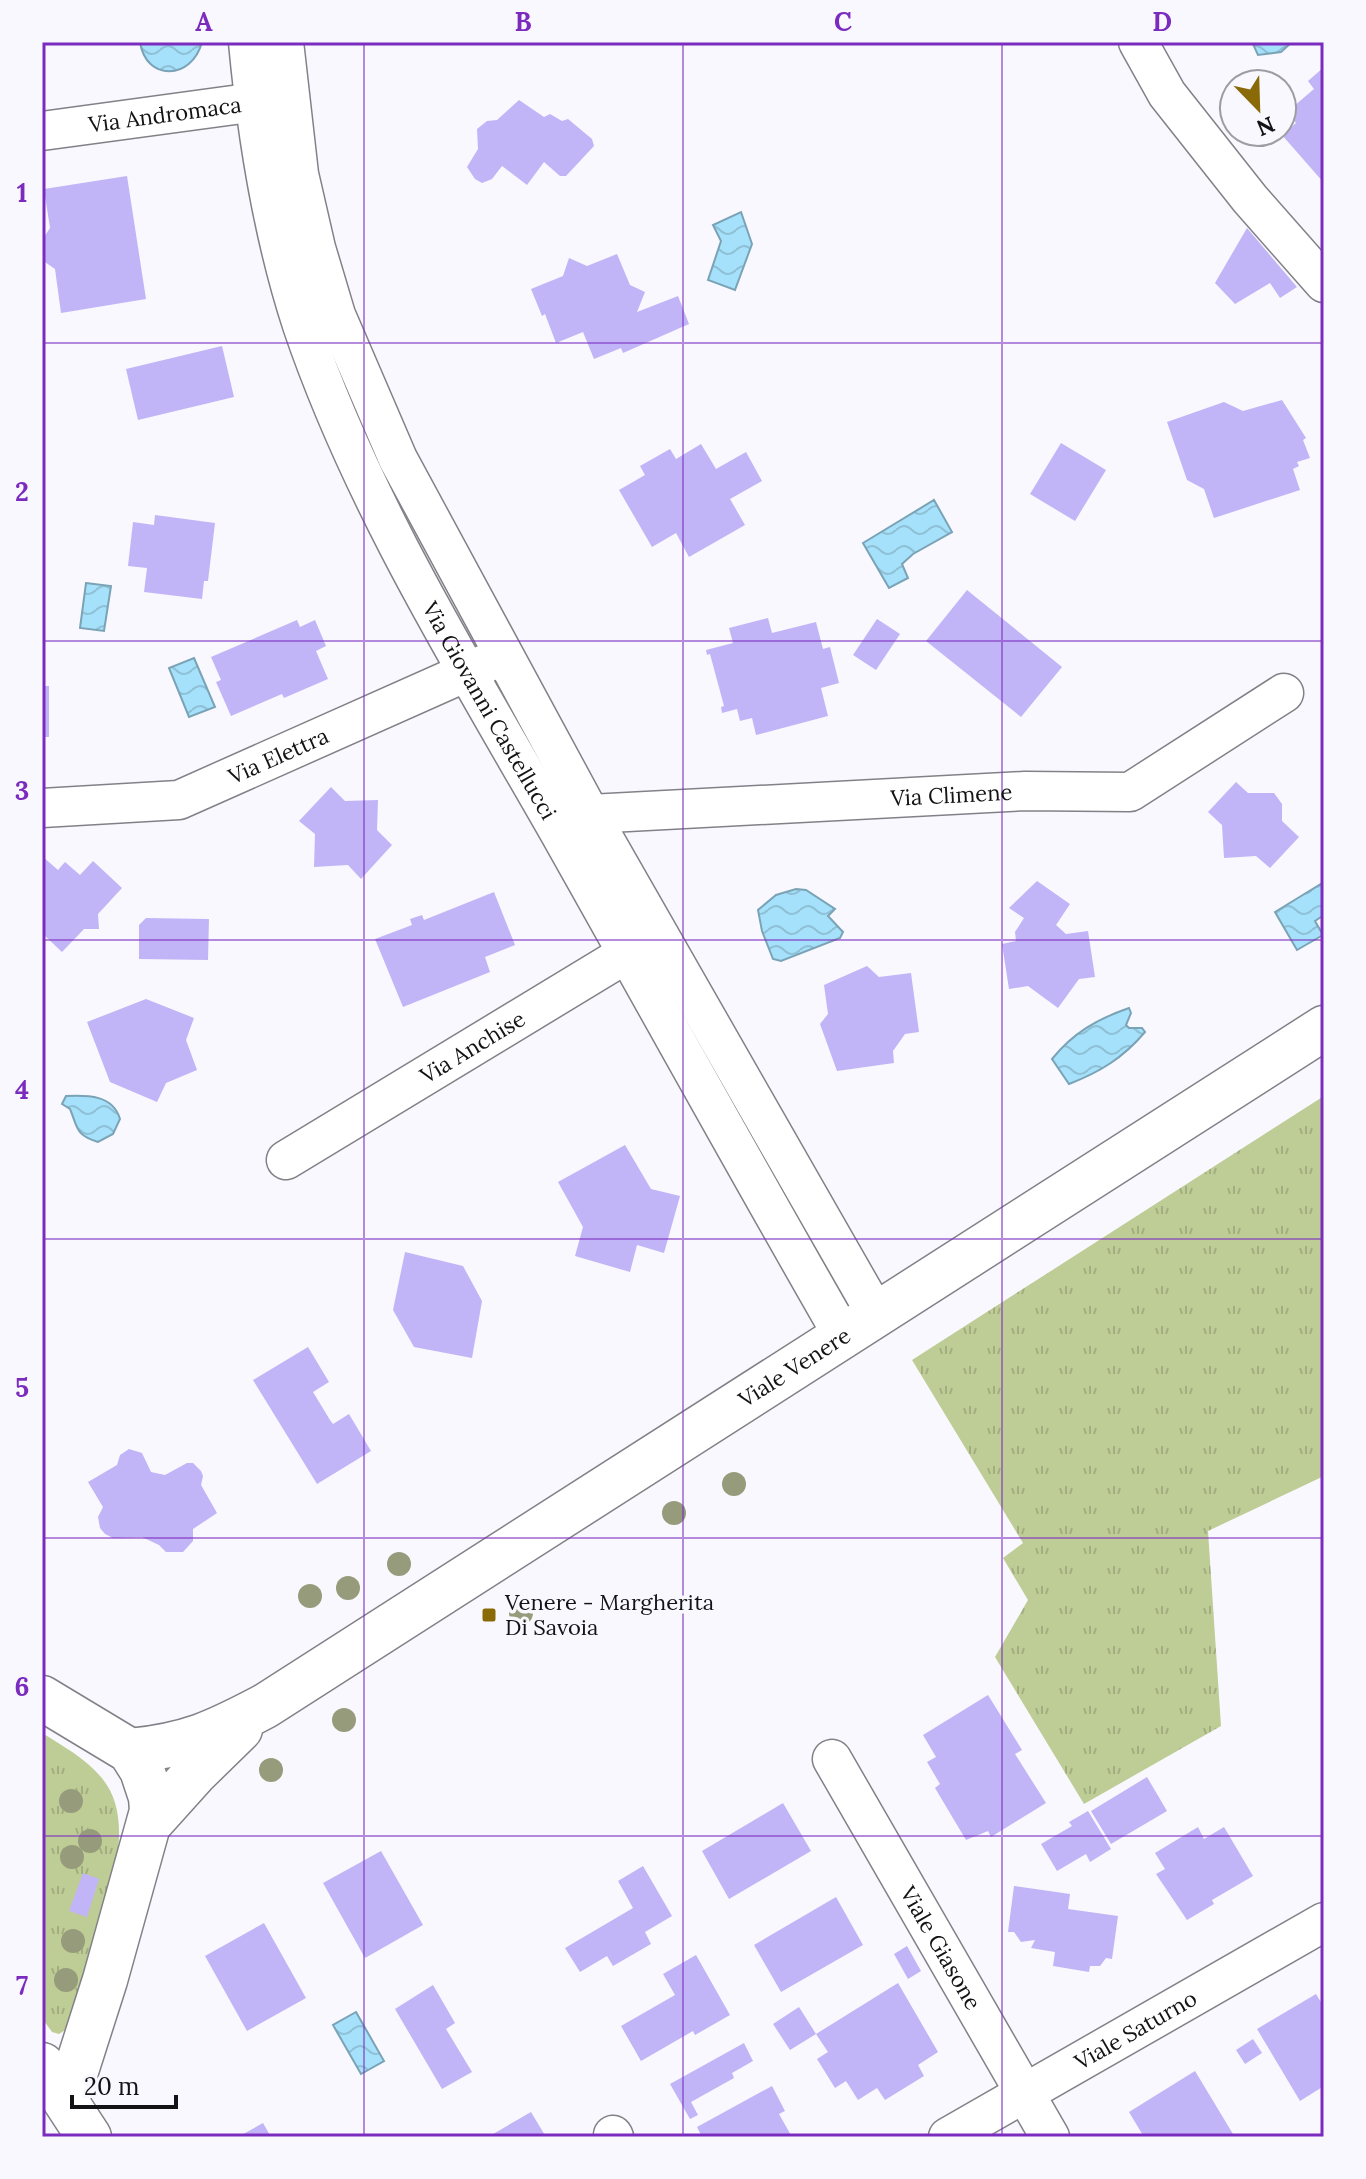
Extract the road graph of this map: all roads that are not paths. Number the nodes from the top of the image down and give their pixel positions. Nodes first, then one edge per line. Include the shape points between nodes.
1 (248, 42) edge
2 (284, 42) edge
3 (1138, 42) edge
4 (271, 100) junction
5 (42, 131) edge
6 (1324, 283) edge
7 (502, 655) junction
8 (469, 672) junction
9 (1284, 693) dead end
10 (42, 808) edge
11 (590, 814) junction
12 (643, 943) junction
13 (1324, 1028) edge
14 (286, 1160) dead end
15 (859, 1325) junction
16 (42, 1698) edge
17 (265, 1706) junction
18 (130, 1751) junction
19 (832, 1759) dead end
20 (150, 1823) junction
21 (1324, 1922) edge
22 (58, 2070) edge
23 (1024, 2093) junction
24 (89, 2137) edge
25 (948, 2137) edge
26 (1050, 2137) edge

1 - 4 street, Via Giovanni Castellucci
2 - 4 street, Via Giovanni Castellucci
3 - 6 street via 1167,94
4 - 5 street, Via Andromaca
4 - 7 street, Via Giovanni Castellucci via 299,174 336,315 398,459
4 - 8 street, Via Giovanni Castellucci via 264,177 317,363 370,487
7 - 8 street, Via Elettra
7 - 11 street, Via Giovanni Castellucci
8 - 10 street, Via Elettra via 179,800
8 - 12 street, Via Giovanni Castellucci
9 - 11 street, Via Climene via 1130,792 1025,791
11 - 12 street, Via Giovanni Castellucci
12 - 14 street, Via Anchise
12 - 15 street, Via Giovanni Castellucci
13 - 15 street, Viale Venere
15 - 17 street, Viale Venere
16 - 18 street
17 - 18 street via 185,1743
17 - 20 street
18 - 20 street via 151,1797
19 - 23 street, Viale Giasone
20 - 22 street
21 - 23 street, Viale Saturno
22 - 24 street
23 - 25 street, Viale Saturno
23 - 26 street, Viale Giasone

